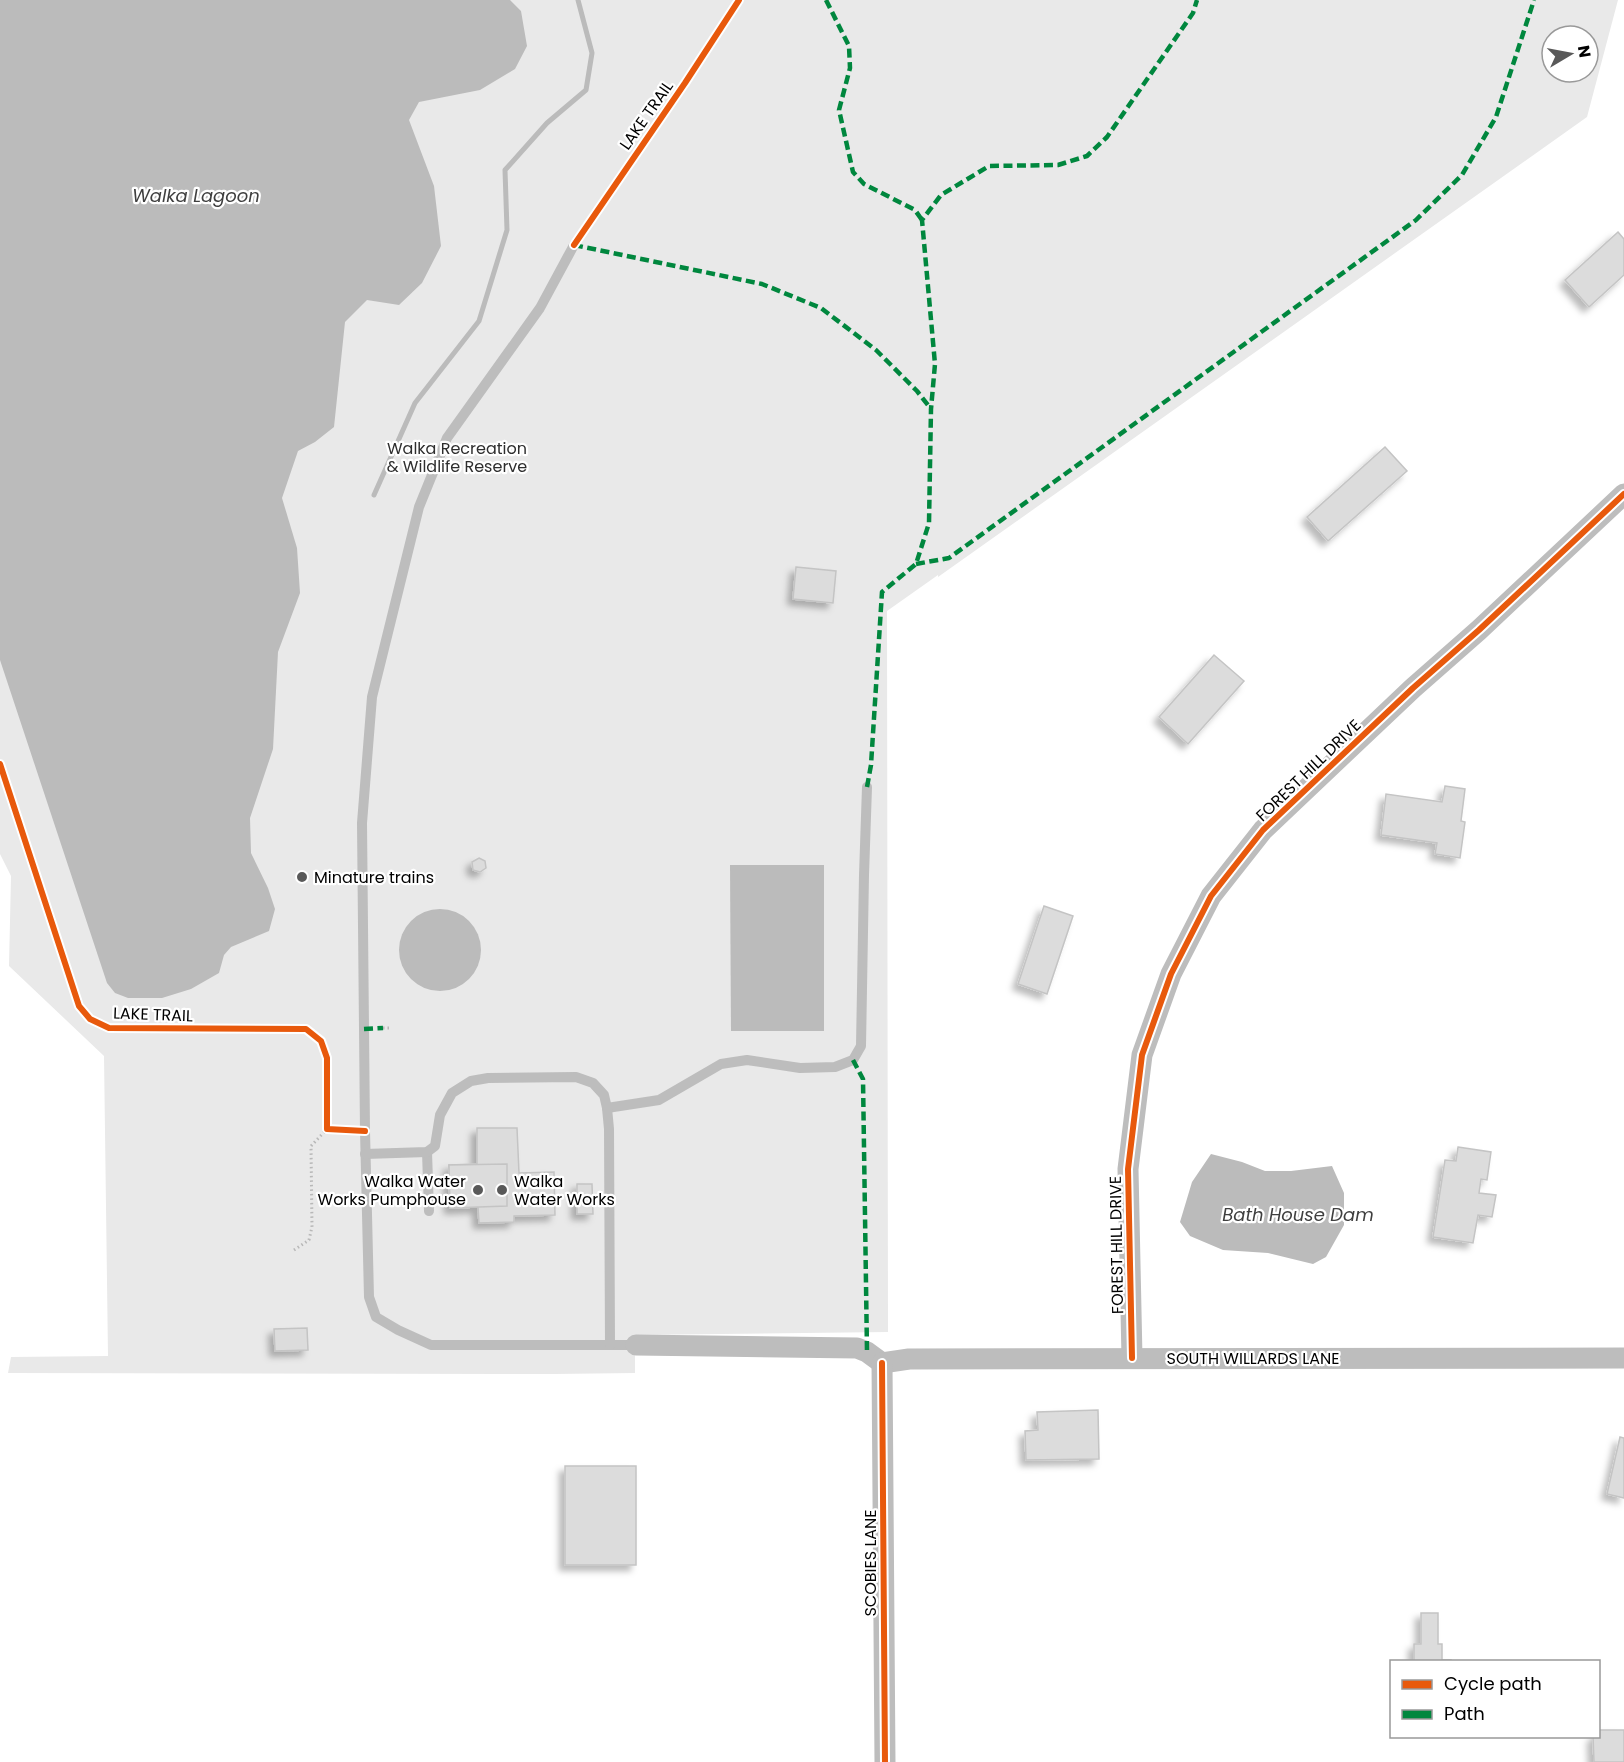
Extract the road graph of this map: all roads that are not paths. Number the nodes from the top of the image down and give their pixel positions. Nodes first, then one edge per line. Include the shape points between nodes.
1 (574, 244) dead end
2 (1624, 494) edge
3 (867, 788) dead end
4 (607, 1107) junction
5 (428, 1152) junction
6 (365, 1154) junction
7 (429, 1211) dead end
8 (610, 1345) junction
9 (636, 1345) joint
10 (1132, 1358) junction
11 (1624, 1358) edge
12 (882, 1363) junction
13 (885, 1762) edge

1 - 6 lane via 540,308 447,438 419,507 384,643 372,697 362,823
2 - 10 street, FOREST HILL DRIVE via 1263,830 1211,896 1171,974 1142,1055 1128,1169
3 - 4 lane via 861,1046 853,1060 835,1067 800,1068 747,1060 721,1064 659,1100
4 - 5 lane via 604,1095 593,1083 576,1077 471,1081 452,1093 440,1115 435,1146
4 - 8 lane
5 - 6 lane
5 - 7 lane
6 - 8 lane via 369,1297 376,1317 431,1345
8 - 9 lane
9 - 12 street via 857,1348
10 - 11 street, SOUTH WILLARDS LANE
10 - 12 street, SOUTH WILLARDS LANE via 909,1359
12 - 13 street, SCOBIES LANE

